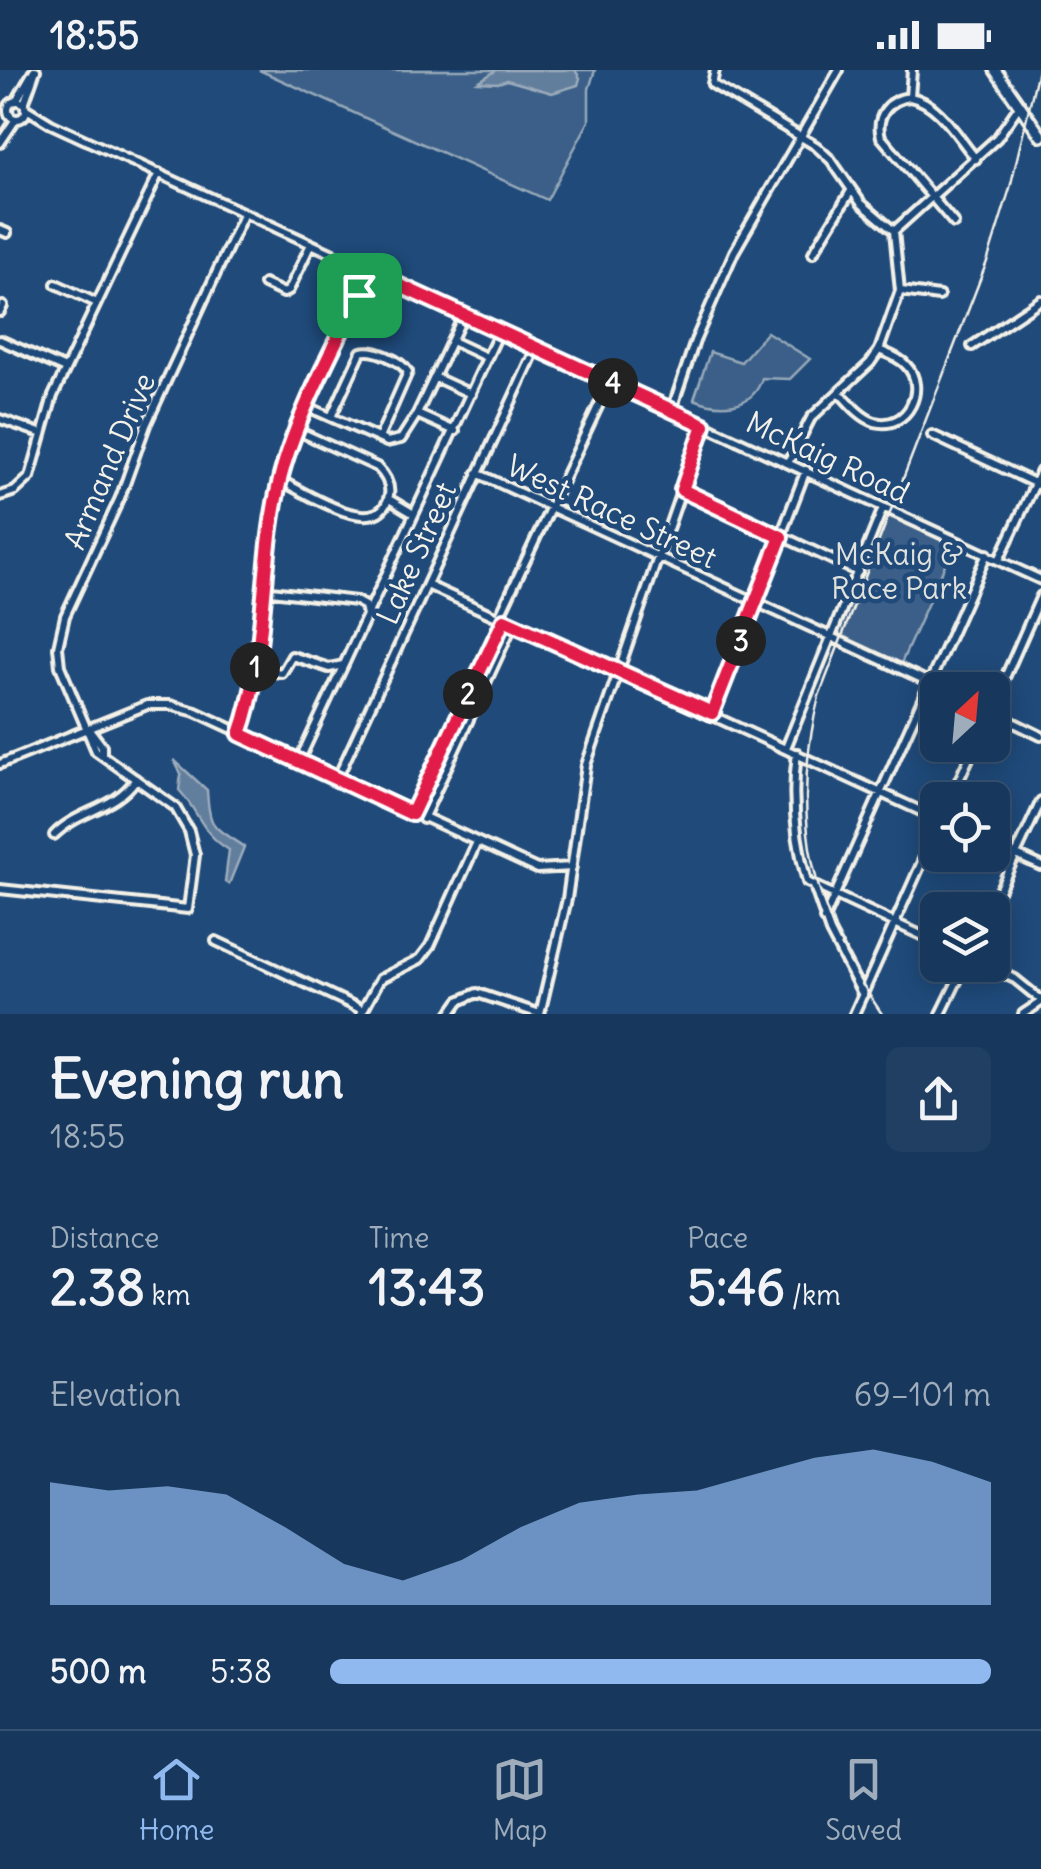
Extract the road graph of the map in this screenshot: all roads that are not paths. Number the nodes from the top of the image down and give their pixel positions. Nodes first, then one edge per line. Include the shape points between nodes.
1 (35, 70) edge
2 (716, 70) edge
3 (839, 70) edge
4 (912, 70) edge
5 (994, 70) edge
6 (910, 97) junction
7 (2, 101) edge
8 (20, 104) junction
9 (1020, 105) junction
10 (14, 115) junction
11 (51, 124) junction
12 (800, 136) junction
13 (1041, 136) edge
14 (2, 140) edge
15 (976, 160) junction
16 (159, 173) junction
17 (851, 191) junction
18 (931, 199) junction
19 (244, 214) junction
20 (954, 223) dead end
21 (894, 231) junction
22 (311, 244) junction
23 (813, 253) dead end
24 (370, 272) junction
25 (56, 284) dead end
26 (264, 284) dead end
27 (900, 290) junction
28 (359, 295) junction
29 (939, 296) dead end
30 (97, 303) junction
31 (1040, 304) edge
32 (388, 309) dead end
33 (464, 314) junction
34 (500, 330) junction
35 (0, 340) edge
36 (452, 341) junction
37 (537, 346) junction
38 (972, 346) dead end
39 (879, 350) junction
40 (486, 357) junction
41 (65, 369) junction
42 (434, 376) junction
43 (610, 381) junction
44 (839, 392) junction
45 (471, 394) junction
46 (308, 407) junction
47 (672, 410) junction
48 (417, 414) junction
49 (330, 417) junction
50 (0, 419) edge
51 (704, 425) junction
52 (298, 431) junction
53 (454, 431) junction
54 (40, 433) junction
55 (932, 435) dead end
56 (378, 438) junction
57 (788, 463) junction
58 (806, 470) junction
59 (1041, 471) edge
60 (477, 473) junction
61 (280, 480) junction
62 (1038, 485) edge
63 (682, 490) junction
64 (0, 496) edge
65 (389, 499) junction
66 (551, 508) junction
67 (884, 508) junction
68 (414, 514) junction
69 (781, 537) junction
70 (987, 554) junction
71 (657, 557) junction
72 (999, 560) junction
73 (858, 572) junction
74 (1041, 580) edge
75 (427, 584) junction
76 (263, 590) junction
77 (1041, 596) edge
78 (756, 604) junction
79 (367, 615) junction
80 (501, 618) junction
81 (514, 624) junction
82 (830, 636) junction
83 (344, 665) junction
84 (254, 669) junction
85 (618, 672) junction
86 (934, 672) edge
87 (1008, 672) edge
88 (920, 677) edge
89 (920, 704) edge
90 (712, 713) junction
91 (1010, 719) edge
92 (89, 730) junction
93 (240, 734) junction
94 (1041, 736) edge
95 (786, 748) junction
96 (797, 753) junction
97 (299, 761) junction
98 (0, 764) edge
99 (337, 778) junction
100 (136, 780) junction
101 (880, 792) junction
102 (1041, 801) edge
103 (920, 813) edge
104 (412, 814) junction
105 (423, 819) junction
106 (54, 836) dead end
107 (477, 842) junction
108 (1010, 852) edge
109 (1016, 854) junction
110 (920, 864) edge
111 (1041, 866) edge
112 (572, 867) junction
113 (810, 883) junction
114 (0, 889) edge
115 (998, 892) edge
116 (836, 896) junction
117 (824, 920) junction
118 (894, 922) junction
119 (920, 934) edge
120 (216, 942) dead end
121 (1010, 977) edge
122 (957, 982) edge
123 (862, 995) junction
124 (1041, 1001) edge
125 (362, 1012) edge
126 (450, 1014) edge
127 (540, 1014) edge
128 (854, 1014) edge
129 (941, 1014) edge
130 (1023, 1014) edge

1 - 8 street
2 - 12 street via 712,84
3 - 12 street
4 - 6 street
5 - 9 main road
6 - 15 street via 934,109
6 - 18 street via 890,105 878,129
7 - 8 street, McKaig Road
7 - 10 street, McKaig Road
8 - 10 street
8 - 10 street
8 - 11 street, McKaig Road
9 - 13 main road
9 - 15 street
10 - 11 street, McKaig Road
10 - 14 street
11 - 16 street, McKaig Road
12 - 17 street via 831,160
12 - 47 street via 734,252
15 - 18 street
16 - 19 street, McKaig Road
16 - 30 street
17 - 21 street
17 - 23 street
18 - 20 street
18 - 21 street
19 - 22 street, McKaig Road
19 - 92 street, Armand Drive via 65,616 60,666
21 - 27 street
22 - 24 street, McKaig Road
22 - 26 street via 290,290
24 - 28 street
24 - 33 street, McKaig Road
25 - 30 street
27 - 29 street
27 - 39 street
28 - 32 street
28 - 46 street
30 - 41 street
31 - 38 street
33 - 34 street, McKaig Road
33 - 36 street
34 - 37 street, McKaig Road
34 - 40 street
35 - 41 street
36 - 40 street
36 - 42 street
37 - 43 street, McKaig Road
37 - 60 street, Lake Street
39 - 44 street
39 - 44 street via 909,367 915,381 906,414 875,422
40 - 45 street
41 - 54 street
42 - 45 street
42 - 48 street
43 - 47 street, McKaig Road
43 - 66 street
44 - 57 street via 811,418
45 - 53 street
46 - 49 street
46 - 52 street
47 - 51 street, McKaig Road
48 - 53 street
48 - 56 street via 401,439
49 - 56 street
49 - 56 street via 361,352 387,358 408,372
50 - 54 street
51 - 57 street, McKaig Road
51 - 63 street
52 - 61 street
52 - 65 street via 377,467
53 - 68 street
54 - 64 street via 30,477
55 - 62 street
57 - 58 street, McKaig Road
58 - 67 street, McKaig Road
58 - 69 street
59 - 62 street
60 - 66 street, West Race Street
60 - 75 street, Lake Street
61 - 65 street via 353,516 377,514
61 - 76 street
62 - 72 street
63 - 69 street
63 - 71 street
65 - 68 street
66 - 71 street, West Race Street
66 - 80 street
67 - 70 street, McKaig Road
67 - 73 street
68 - 79 street
69 - 73 street
69 - 78 street
70 - 72 street, McKaig Road
70 - 86 street
71 - 78 street, West Race Street
71 - 85 street
72 - 74 street, McKaig Road
73 - 82 street
75 - 80 street
75 - 99 street, Lake Street
76 - 79 street via 356,600
76 - 84 street
77 - 87 street
78 - 82 street, West Race Street
78 - 90 street
79 - 83 street
80 - 81 street
80 - 104 street
81 - 85 street
81 - 105 street
82 - 88 street, West Race Street
82 - 95 street
83 - 84 street via 329,668 292,656 282,673
83 - 97 street
84 - 93 street
85 - 90 street
85 - 112 street via 586,765
89 - 101 street
90 - 95 street
91 - 94 street
92 - 93 street via 147,704 196,712
92 - 98 street
92 - 100 street, Armand Drive via 96,751
93 - 97 street
95 - 96 street
96 - 101 street
96 - 113 street via 796,834
97 - 99 street
99 - 104 street
100 - 106 street via 125,795
100 - 114 street via 175,808 189,831 194,855 188,909
101 - 103 street
101 - 116 street
102 - 109 street
104 - 105 street
105 - 107 street
107 - 112 street via 537,868
107 - 125 street via 430,946 380,979
108 - 109 street
109 - 111 street
109 - 115 street
110 - 118 street
112 - 127 street
113 - 116 street
113 - 117 street
116 - 117 street
116 - 118 street
117 - 123 street
118 - 119 street
118 - 123 street
120 - 125 street
121 - 124 street
122 - 129 street
123 - 128 street
124 - 130 street
126 - 127 street via 478,993

